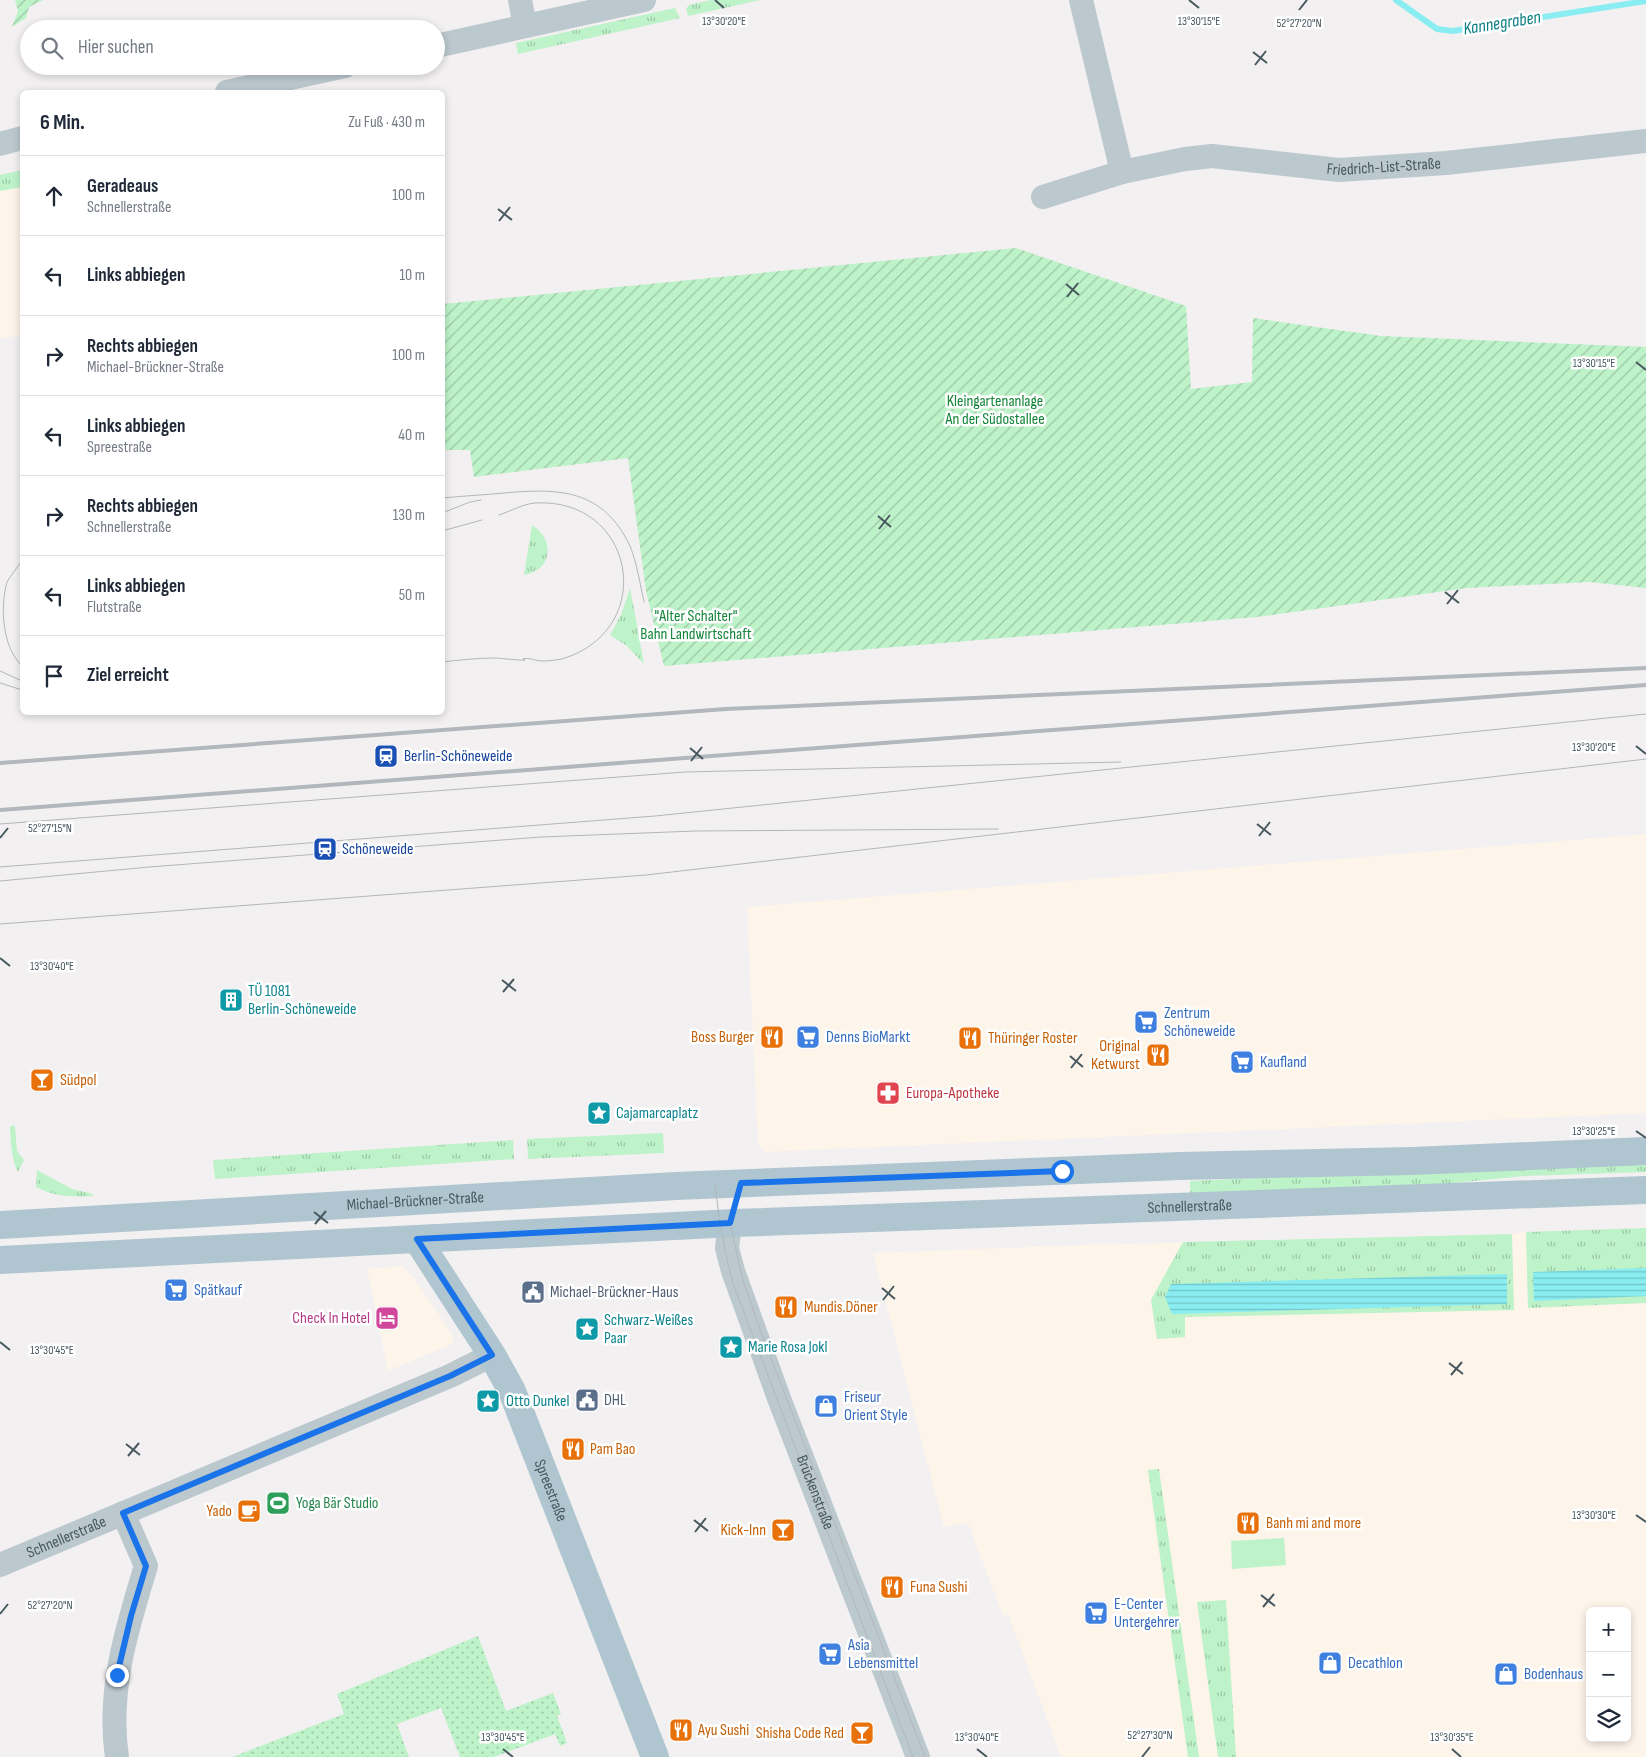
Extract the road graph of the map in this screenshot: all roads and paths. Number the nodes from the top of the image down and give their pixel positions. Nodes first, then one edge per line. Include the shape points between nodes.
1 (520, 0) edge
2 (644, 0) edge
3 (1081, 0) edge
4 (525, 26) junction
5 (445, 44) edge
6 (304, 75) edge
7 (236, 90) edge
8 (1646, 141) edge
9 (1122, 172) junction
10 (1042, 197) dead end
11 (1646, 1151) edge
12 (741, 1183) junction
13 (1646, 1190) edge
14 (732, 1223) junction
15 (0, 1225) edge
16 (0, 1232) edge
17 (417, 1239) junction
18 (1, 1260) edge
19 (492, 1355) junction
20 (123, 1513) junction
21 (0, 1565) edge
22 (117, 1757) edge
23 (655, 1757) edge
24 (918, 1757) edge

1 - 4 street
2 - 4 street
3 - 9 street
4 - 5 street
6 - 7 street
8 - 9 street, Friedrich-List-Straße via 1446,163 1339,170 1212,156
9 - 10 street, Friedrich-List-Straße
11 - 12 main road via 1412,1162 1187,1166
12 - 14 main road
12 - 15 main road, Michael-Brückner-Straße
13 - 14 main road, Schnellerstraße
14 - 17 main road
14 - 24 street, Brückenstraße via 727,1248 733,1271
16 - 18 main road
17 - 18 main road
17 - 19 main road, Spreestraße
19 - 20 street, Schnellerstraße via 450,1376
19 - 23 main road, Spreestraße via 514,1396
20 - 21 street, Schnellerstraße
20 - 22 street via 146,1566 117,1675

